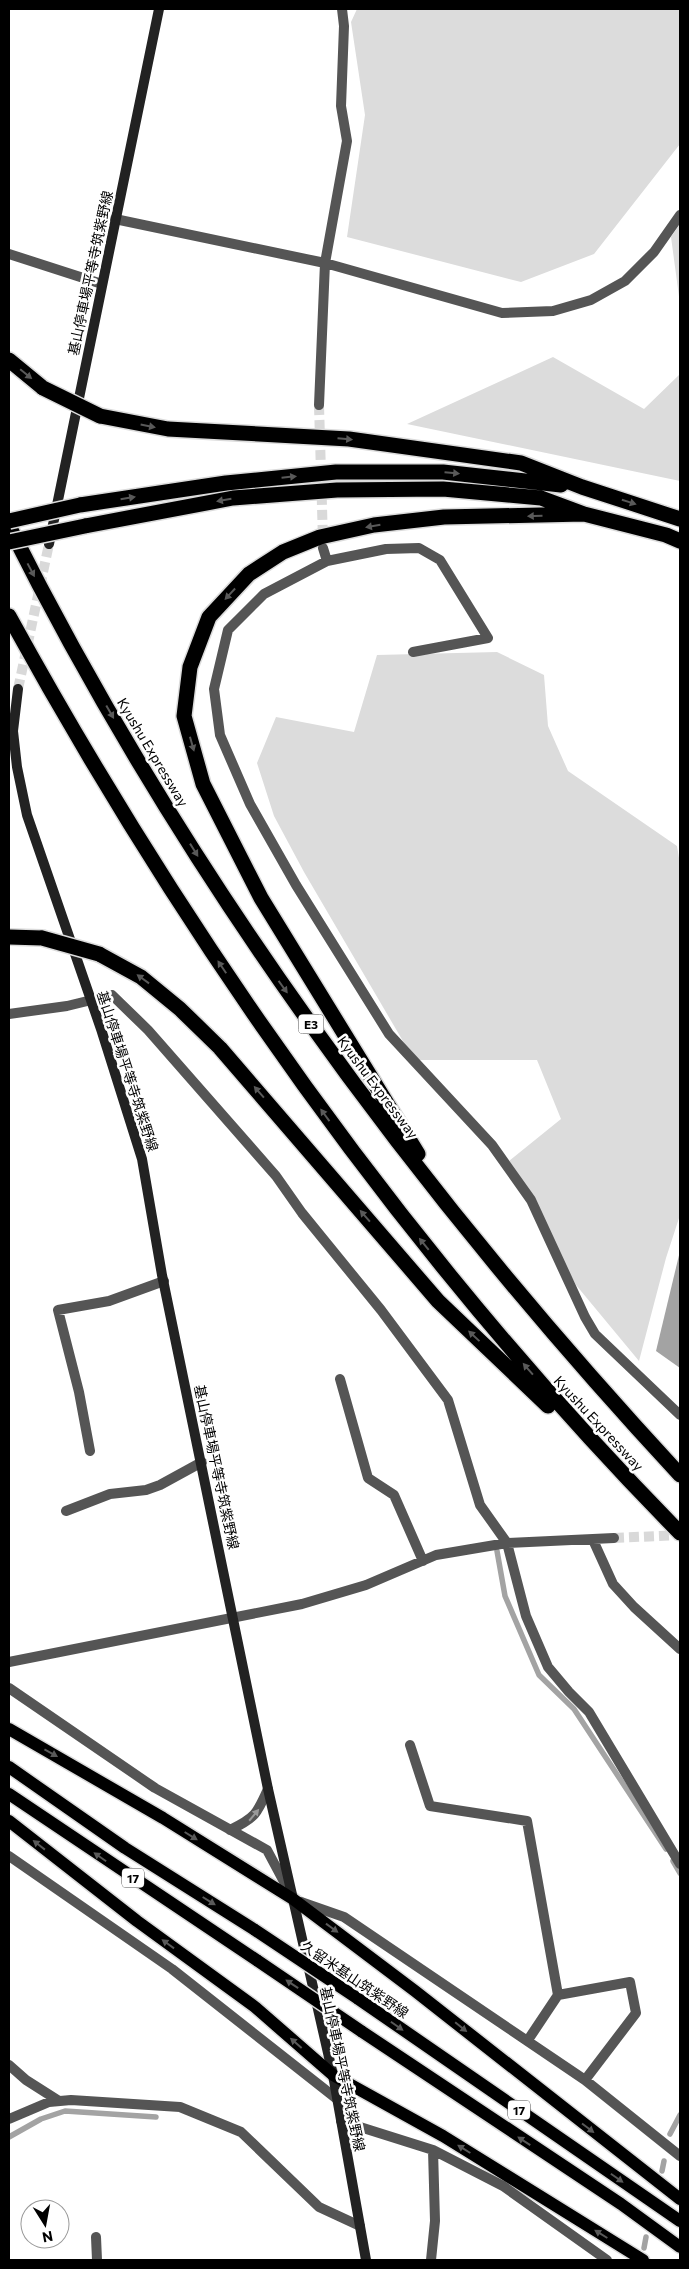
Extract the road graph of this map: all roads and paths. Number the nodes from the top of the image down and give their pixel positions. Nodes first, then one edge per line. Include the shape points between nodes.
1 (159, 9) edge
2 (342, 9) edge
3 (680, 215) edge
4 (115, 219) junction
5 (9, 254) edge
6 (325, 262) junction
7 (102, 284) junction
8 (9, 360) edge
9 (319, 405) tunnel mouth
10 (582, 487) junction
11 (584, 514) junction
12 (680, 519) edge
13 (9, 521) edge
14 (9, 526) edge
15 (680, 541) edge
16 (9, 542) edge
17 (49, 544) tunnel mouth
18 (323, 548) tunnel mouth
19 (327, 561) junction
20 (9, 616) edge
21 (413, 652) dead end
22 (18, 689) tunnel mouth
23 (9, 937) edge
24 (91, 1000) junction
25 (9, 1014) edge
26 (458, 1219) junction
27 (164, 1281) junction
28 (340, 1379) dead end
29 (680, 1415) edge
30 (90, 1452) dead end
31 (202, 1462) junction
32 (680, 1475) edge
33 (650, 1501) junction
34 (66, 1511) dead end
35 (680, 1533) edge
36 (614, 1538) tunnel mouth
37 (593, 1540) junction
38 (507, 1543) junction
39 (423, 1561) junction
40 (234, 1617) junction
41 (680, 1650) edge
42 (9, 1662) edge
43 (9, 1688) edge
44 (9, 1729) edge
45 (410, 1745) dead end
46 (9, 1767) edge
47 (268, 1789) junction
48 (9, 1794) edge
49 (9, 1821) edge
50 (230, 1830) junction
51 (9, 1856) edge
52 (680, 1864) edge
53 (293, 1899) junction
54 (558, 1995) junction
55 (528, 2040) junction
56 (9, 2066) edge
57 (333, 2075) junction
58 (585, 2080) junction
59 (337, 2100) junction
60 (59, 2101) junction
61 (9, 2118) edge
62 (341, 2120) junction
63 (433, 2150) junction
64 (680, 2156) edge
65 (680, 2199) edge
66 (680, 2221) edge
67 (360, 2226) junction
68 (96, 2237) dead end
69 (680, 2247) edge
70 (97, 2260) edge
71 (366, 2260) edge
72 (431, 2260) edge
73 (608, 2260) edge
74 (643, 2260) edge

1 - 4 main road, 基山停車場平等寺筑紫野線
2 - 6 street via 341,106 347,141
3 - 6 street via 654,252 625,282 591,300 553,311 502,313
4 - 6 street
4 - 7 main road, 基山停車場平等寺筑紫野線
5 - 7 street
6 - 9 street
7 - 17 main road, 基山停車場平等寺筑紫野線
8 -> 10 highway, bridge via 43,388 100,416 168,429 349,439 521,463
10 -> 12 highway
13 -> 10 highway, bridge via 80,505 226,483 336,472 443,472
11 - 15 highway
11 -> 16 highway, bridge via 541,498 443,489 337,490 233,498
11 -> 26 highway via 444,517 374,525 320,537 283,552 249,574 209,617 190,667 184,716 203,784 261,898
14 -> 26 highway, Kyushu Expressway / E3 via 147,776 216,884 278,979
18 - 19 street
19 - 21 street via 386,549 419,548 440,560 488,638
19 - 29 street via 264,594 228,630 214,689 220,735 250,804 388,1034 492,1144 530,1200 595,1334
33 -> 20 highway, Kyushu Expressway via 479,1312 330,1121 239,992 116,804
22 - 24 main road, 基山停車場平等寺筑紫野線 via 13,731 27,815
33 -> 23 highway, bridge via 438,1301 220,1048 180,1009 141,977 99,954 42,938
24 - 25 street
24 - 27 main road, 基山停車場平等寺筑紫野線 via 142,1158
24 - 38 street via 112,996 148,1030 276,1176 381,1310 448,1400 480,1504
26 - 32 highway, Kyushu Expressway / E3 via 576,1360
27 - 30 street via 109,1301 58,1310
27 - 31 main road, 基山停車場平等寺筑紫野線
28 - 39 street via 368,1478 394,1495
31 - 34 street via 160,1485 110,1494
31 - 40 main road, 基山停車場平等寺筑紫野線
33 - 35 highway, Kyushu Expressway
36 - 37 street
37 - 38 street
37 - 41 street via 612,1584
38 - 39 street via 436,1555
38 - 52 street via 526,1616 548,1667 589,1712
39 - 40 street via 366,1585 302,1604
40 - 42 street
40 - 47 main road, 基山停車場平等寺筑紫野線
43 - 50 street via 155,1788
44 -> 53 main road via 163,1818
45 - 54 street via 430,1806 527,1821
46 -> 66 main road, 久留米基山筑紫野線 / 17, bridge via 125,1848 357,1998
50 -> 47 street via 250,1821
47 - 53 main road, 基山停車場平等寺筑紫野線
69 -> 48 main road, 17, bridge via 621,2204
57 -> 49 main road via 255,2007 137,1921
50 - 53 street via 267,1850
51 - 59 street via 172,1969
53 - 55 street via 344,1917
53 - 57 main road, 基山停車場平等寺筑紫野線
53 -> 65 main road via 416,1991
54 - 55 street
54 - 58 street via 630,1982 636,2013
55 - 58 street
56 - 60 street
57 - 59 main road, 基山停車場平等寺筑紫野線
74 -> 57 main road via 443,2136
58 - 64 street
59 - 62 main road, 基山停車場平等寺筑紫野線
60 - 61 street
60 - 67 street via 180,2107 241,2132 319,2207
62 - 63 street
62 - 67 main road, 基山停車場平等寺筑紫野線
63 - 72 street via 435,2221
63 - 73 street via 503,2186
67 - 71 main road, 基山停車場平等寺筑紫野線
68 - 70 street

